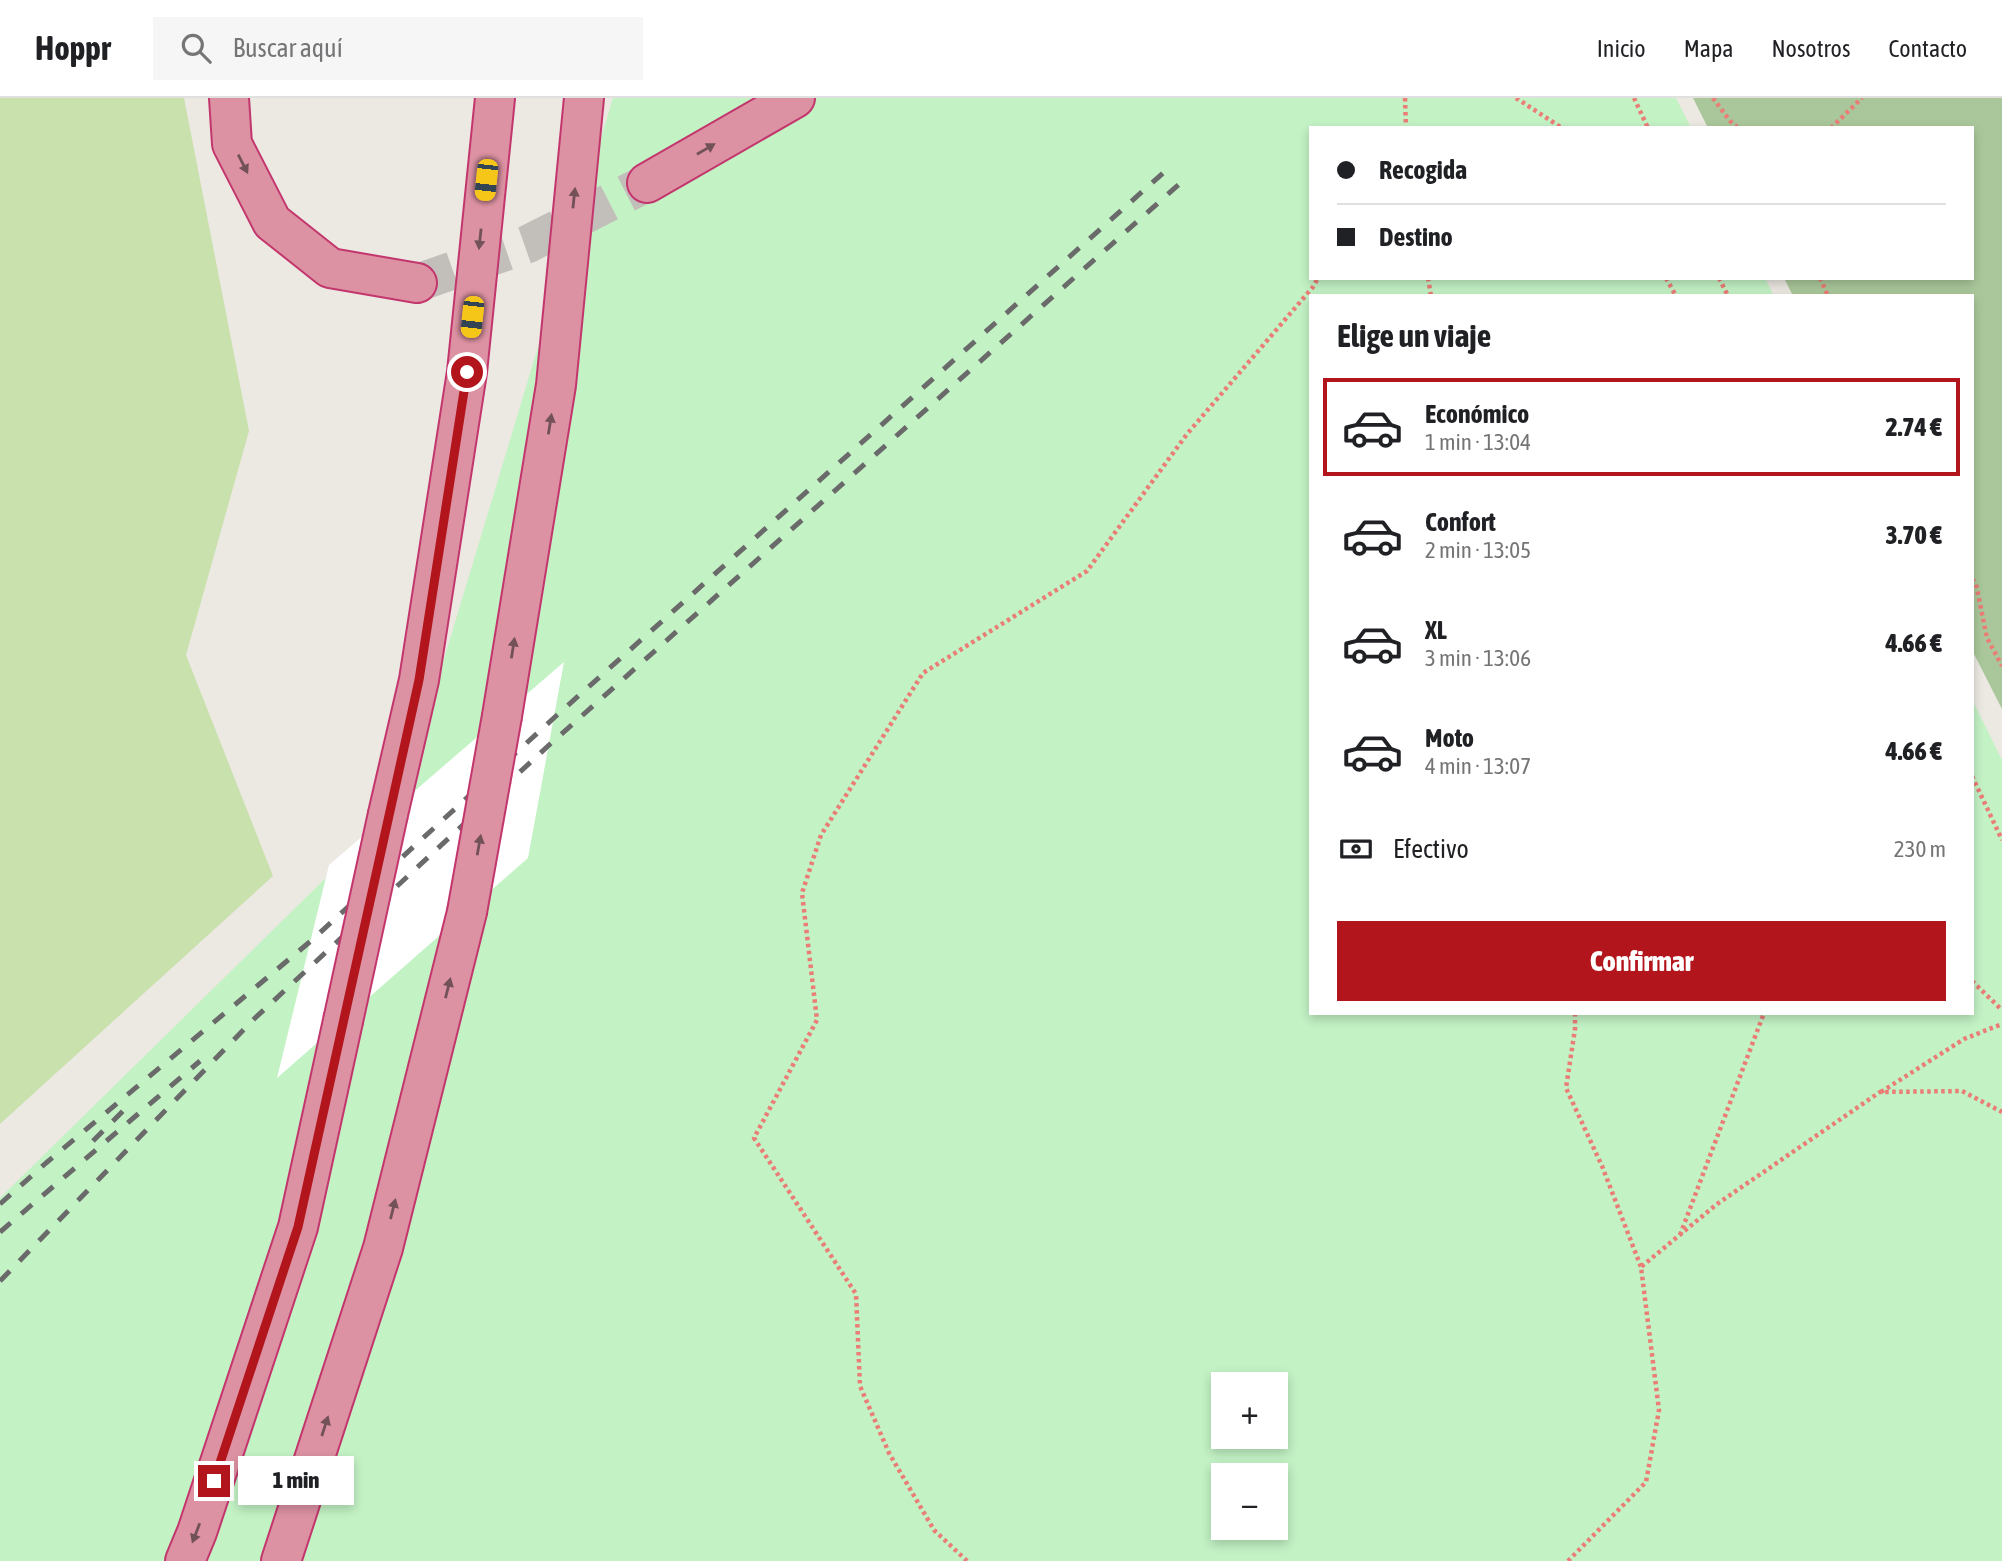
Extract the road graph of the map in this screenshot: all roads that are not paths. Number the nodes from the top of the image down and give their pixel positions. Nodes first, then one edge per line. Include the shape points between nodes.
1 (229, 98) edge
2 (495, 98) edge
3 (584, 98) edge
4 (795, 98) edge
5 (647, 183) tunnel mouth
6 (416, 283) tunnel mouth
7 (185, 1561) edge
8 (281, 1561) edge

1 -> 6 highway via 232,144 272,222 330,268
2 -> 7 highway, bridge via 467,372 419,680 298,1227
8 -> 3 highway, bridge via 383,1248 467,912 556,384
5 -> 4 highway

